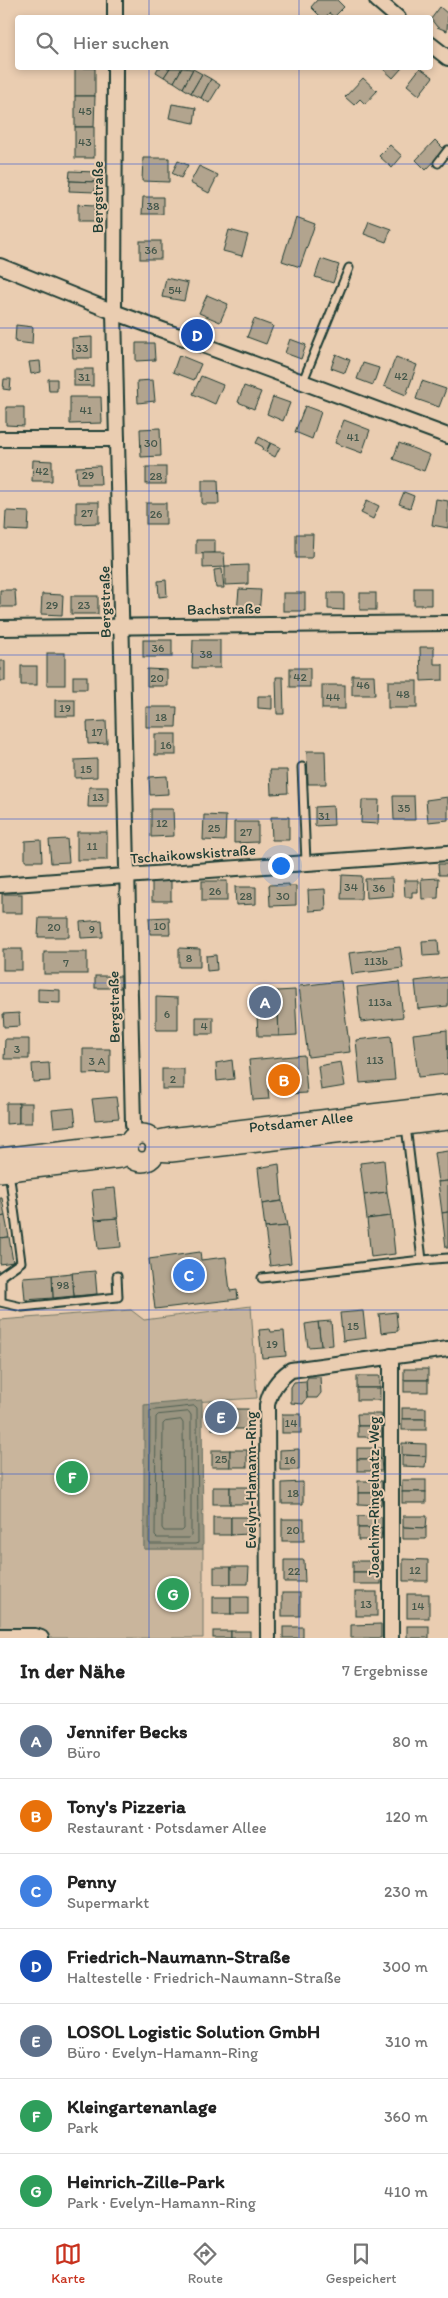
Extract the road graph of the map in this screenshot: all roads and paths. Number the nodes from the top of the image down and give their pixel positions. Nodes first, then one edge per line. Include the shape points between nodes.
1 (115, 0) edge
2 (377, 0) edge
3 (115, 15) edge
4 (394, 15) edge
5 (433, 46) edge
6 (448, 58) edge
7 (115, 70) edge
8 (448, 150) edge
9 (438, 163) dead end
10 (0, 266) edge
11 (349, 268) dead end
12 (114, 312) junction
13 (303, 382) junction
14 (448, 436) edge
15 (0, 439) edge
16 (118, 439) junction
17 (448, 623) edge
18 (122, 626) junction
19 (0, 628) edge
20 (302, 767) dead end
21 (448, 852) edge
22 (306, 862) junction
23 (127, 875) junction
24 (0, 885) edge
25 (448, 1105) edge
26 (404, 1117) junction
27 (448, 1120) edge
28 (131, 1145) junction
29 (155, 1146) junction
30 (4, 1165) edge
31 (448, 1258) edge
32 (422, 1260) junction
33 (117, 1276) dead end
34 (262, 1278) dead end
35 (1, 1301) edge
36 (448, 1349) edge
37 (391, 1356) junction
38 (0, 1636) edge
39 (41, 1638) edge
40 (268, 1638) edge
41 (391, 1638) edge

1 - 3 street
2 - 4 street
5 - 6 street
7 - 12 street, Bergstraße
8 - 9 lane
10 - 12 street
11 - 13 lane
12 - 13 street
12 - 16 street, Bergstraße
13 - 14 street
15 - 16 street
16 - 18 street, Bergstraße
17 - 18 street, Bachstraße
18 - 19 street, Bachstraße
18 - 23 street, Bergstraße
20 - 22 lane
21 - 22 street, Tschaikowskistraße
22 - 23 street, Tschaikowskistraße
23 - 24 street, Tschaikowskistraße
23 - 28 street, Bergstraße
25 - 26 street, Potsdamer Allee
26 - 27 street, Potsdamer Allee
26 - 29 street, Potsdamer Allee via 171,1152
26 - 32 lane
28 - 29 street via 146,1135
28 - 29 street via 134,1160 142,1162 150,1159
28 - 30 street via 120,1158
30 - 35 lane via 21,1262 0,1276
31 - 32 lane
32 - 34 lane
33 - 35 lane via 118,1297 22,1307
36 - 37 street, Evelyn-Hamann-Ring
37 - 40 street, Evelyn-Hamann-Ring via 291,1370 282,1376 269,1394
37 - 41 street, Joachim-Ringelnatz-Weg
38 - 39 street

